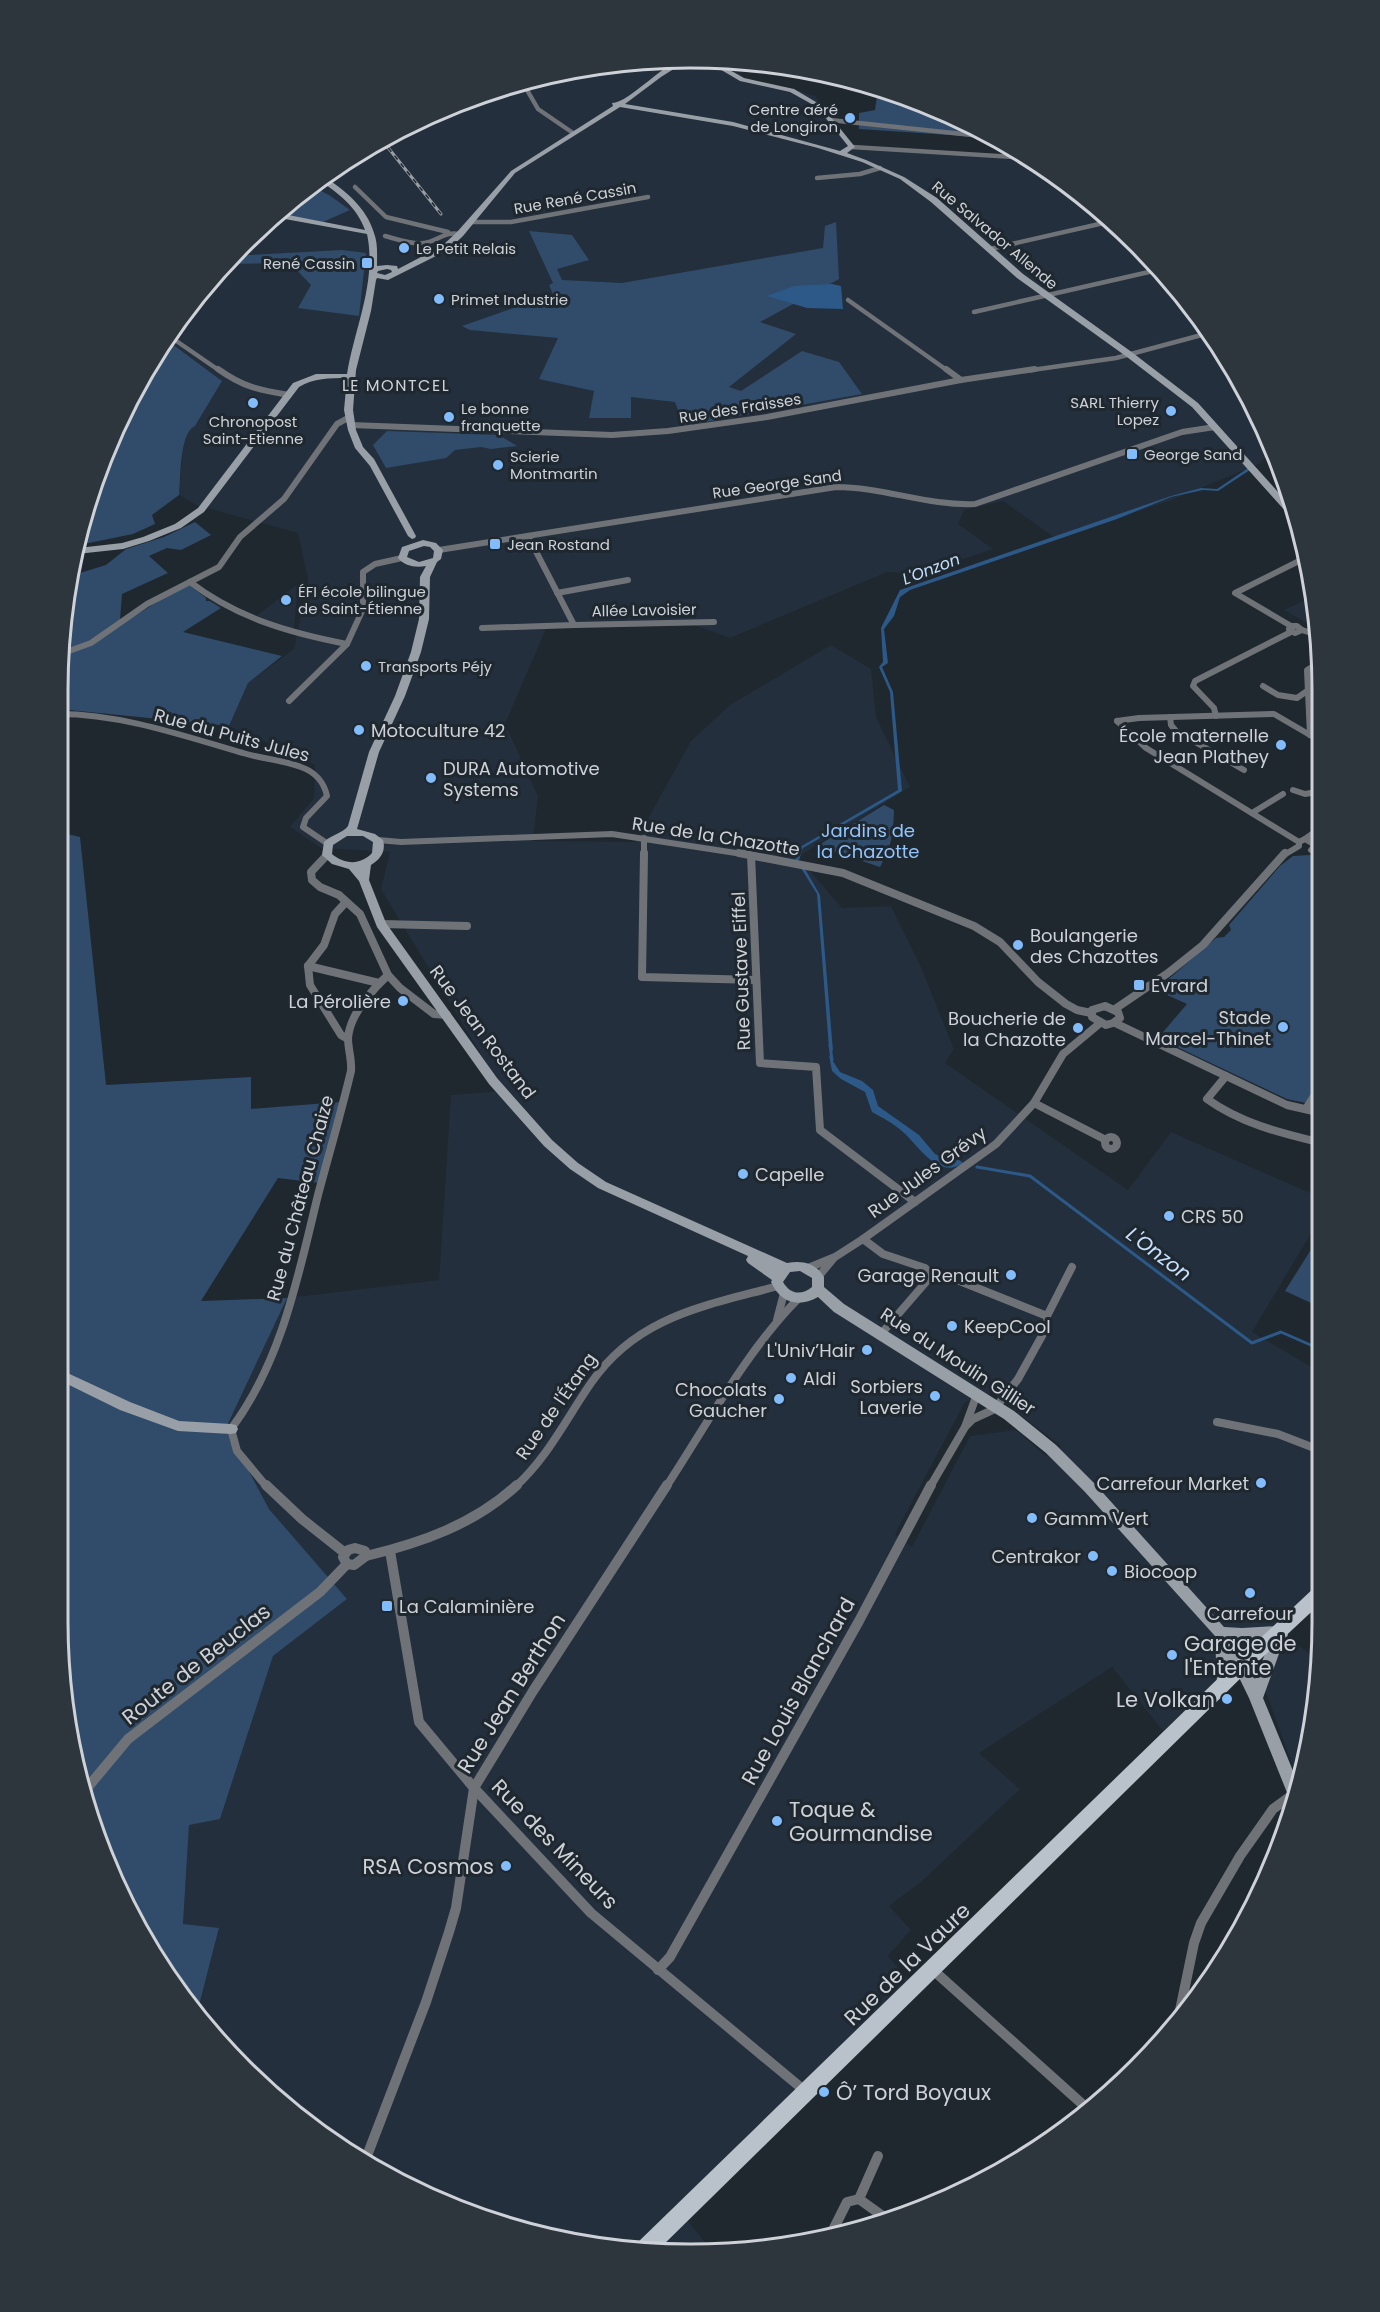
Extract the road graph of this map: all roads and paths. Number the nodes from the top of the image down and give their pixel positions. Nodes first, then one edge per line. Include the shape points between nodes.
1 (669, 69) edge
2 (722, 69) edge
3 (527, 90) edge
4 (620, 103) junction
5 (830, 120) junction
6 (575, 131) junction
7 (970, 135) edge
8 (852, 147) junction
9 (842, 153) junction
10 (1011, 157) edge
11 (880, 168) junction
12 (817, 178) dead end
13 (328, 183) edge
14 (355, 187) dead end
15 (648, 197) dead end
16 (363, 216) junction
17 (286, 217) edge
18 (471, 222) junction
19 (1102, 223) edge
20 (341, 228) junction
21 (448, 232) junction
22 (371, 233) junction
23 (460, 234) junction
24 (385, 236) dead end
25 (990, 249) junction
26 (374, 269) junction
27 (391, 271) junction
28 (1150, 272) edge
29 (1047, 297) junction
30 (848, 300) dead end
31 (369, 302) junction
32 (974, 312) dead end
33 (1202, 335) edge
34 (175, 340) edge
35 (1130, 355) junction
36 (351, 376) junction
37 (960, 380) junction
38 (289, 395) junction
39 (350, 421) junction
40 (1215, 427) junction
41 (1283, 503) edge
42 (528, 536) junction
43 (412, 537) junction
44 (428, 544) junction
45 (409, 546) junction
46 (84, 550) edge
47 (439, 550) junction
48 (402, 558) junction
49 (1299, 561) edge
50 (433, 562) junction
51 (412, 564) junction
52 (425, 577) junction
53 (628, 580) dead end
54 (190, 582) junction
55 (557, 592) junction
56 (714, 622) dead end
57 (574, 625) junction
58 (482, 628) dead end
59 (1291, 629) junction
60 (1309, 632) edge
61 (347, 645) junction
62 (69, 651) edge
63 (1311, 667) edge
64 (1263, 686) dead end
65 (1307, 691) junction
66 (289, 701) dead end
67 (68, 714) edge
68 (1216, 716) junction
69 (1170, 717) junction
70 (1117, 722) joint
71 (1310, 735) joint
72 (1244, 770) dead end
73 (1293, 790) dead end
74 (1312, 793) edge
75 (1283, 794) dead end
76 (1252, 813) junction
77 (357, 814) junction
78 (349, 832) junction
79 (364, 833) junction
80 (1312, 835) edge
81 (338, 836) junction
82 (316, 837) junction
83 (644, 838) junction
84 (1301, 843) junction
85 (379, 844) junction
86 (1312, 851) edge
87 (330, 854) junction
88 (751, 855) junction
89 (366, 863) junction
90 (352, 866) junction
91 (364, 880) junction
92 (346, 902) junction
93 (381, 924) junction
94 (467, 926) dead end
95 (308, 966) junction
96 (388, 975) junction
97 (756, 980) junction
98 (379, 983) junction
99 (1115, 1009) junction
100 (1091, 1014) junction
101 (447, 1015) junction
102 (1099, 1023) junction
103 (1115, 1023) junction
104 (348, 1039) junction
105 (1226, 1076) junction
106 (1312, 1100) edge
107 (1034, 1103) junction
108 (1306, 1109) junction
109 (1312, 1110) edge
110 (1104, 1139) dead end
111 (1312, 1140) edge
112 (915, 1202) junction
113 (863, 1239) junction
114 (835, 1257) junction
115 (1072, 1267) dead end
116 (808, 1268) junction
117 (932, 1275) junction
118 (782, 1281) junction
119 (811, 1290) junction
120 (1047, 1316) junction
121 (776, 1323) junction
122 (881, 1334) junction
123 (68, 1378) edge
124 (977, 1394) junction
125 (997, 1407) junction
126 (1217, 1422) dead end
127 (965, 1427) junction
128 (231, 1429) junction
129 (1312, 1447) edge
130 (390, 1551) junction
131 (345, 1553) junction
132 (366, 1556) junction
133 (347, 1564) junction
134 (1312, 1600) edge
135 (1282, 1629) junction
136 (1221, 1635) junction
137 (1242, 1666) junction
138 (1224, 1684) junction
139 (1256, 1698) junction
140 (89, 1783) edge
141 (1291, 1784) edge
142 (474, 1788) junction
143 (1286, 1800) edge
144 (658, 1970) junction
145 (933, 1970) junction
146 (1181, 2004) edge
147 (806, 2096) junction
148 (1083, 2104) edge
149 (367, 2154) edge
150 (878, 2156) dead end
151 (859, 2199) junction
152 (880, 2214) edge
153 (834, 2227) edge
154 (651, 2243) edge

1 - 4 street
2 - 5 street via 742,80 792,90 819,106
3 - 6 street via 538,110
4 - 6 street
4 - 9 street, Rue Salvador Allende via 733,124
5 - 7 street
5 - 8 street
6 - 18 street via 513,172
8 - 9 street
8 - 10 street
9 - 11 street, Rue Salvador Allende
11 - 12 street
11 - 25 street, Rue Salvador Allende via 927,195
13 - 16 street
14 - 21 street via 386,217
15 - 18 street, Rue René Cassin via 510,222
16 - 20 street via 354,225
16 - 22 street
17 - 20 street
18 - 23 street
19 - 25 street
20 - 22 street
21 - 23 street
21 - 24 street via 426,244
22 - 26 street
23 - 27 street via 445,248
25 - 29 street, Rue Salvador Allende
26 - 27 street
26 - 27 street
26 - 31 street
27 - 31 street
28 - 29 street
29 - 32 street
29 - 35 street, Rue Salvador Allende
30 - 37 street
31 - 36 street
33 - 35 street, Rue des Fraisses
34 - 38 street via 238,383
35 - 37 street, Rue des Fraisses
35 - 40 street, Rue Salvador Allende via 1195,405
36 - 38 street via 304,379
36 - 39 street
37 - 39 street, Rue des Fraisses via 767,417 657,432 612,435
38 - 46 street via 201,510 146,539
39 - 43 street via 357,445 372,464
39 - 54 street via 337,424 284,499 240,537 219,567
40 - 41 street, Rue Salvador Allende
40 - 42 street, Rue George Sand via 1182,432 975,504 940,504 863,487 836,487
42 - 47 street, Rue George Sand
42 - 55 street, Allée Lavoisier
43 - 44 street
43 - 45 street
44 - 45 street
44 - 47 street
45 - 48 street via 402,552
47 - 50 street via 440,556
48 - 51 street
48 - 61 street via 375,564 363,572 363,609
49 - 59 street via 1235,593
50 - 51 street
50 - 52 street
51 - 52 street
52 - 77 street via 424,619 416,652 374,752
53 - 55 street
54 - 61 street via 211,600 240,615
54 - 62 street via 147,604 91,643
55 - 57 street, Allée Lavoisier
56 - 57 street, Allée Lavoisier
57 - 58 street, Allée Lavoisier
59 - 60 street via 1297,626
59 - 68 street via 1195,681 1193,686 1214,708
61 - 66 street
63 - 65 street via 1307,670
64 - 65 street via 1278,695 1297,698
65 - 71 street
67 - 82 street, Rue du Puits Jules via 179,734 302,767 325,785 327,796 306,818 303,827
68 - 69 street
68 - 71 street via 1274,714
69 - 70 street
69 - 72 street via 1176,731
70 - 76 street via 1146,748
73 - 74 street
75 - 76 street
76 - 84 street
77 - 78 street
77 - 79 street
78 - 79 street
78 - 81 street
79 - 85 street
80 - 84 street
81 - 82 street
81 - 87 street
82 - 87 street
83 - 85 street, Rue de la Chazotte via 612,834
83 - 88 street, Rue de la Chazotte
83 - 97 street via 642,977
84 - 86 street
84 - 99 street via 1286,852 1203,945
85 - 89 street via 377,855
87 - 90 street
87 - 92 street via 311,872 312,880
88 - 97 street, Rue Gustave Eiffel
88 - 100 street, Rue de la Chazotte via 843,873 974,926 1000,942 1038,982 1066,1004
89 - 90 street
89 - 91 street
90 - 91 street
91 - 93 street, Rue Jean Rostand
92 - 95 street via 334,914 324,945
92 - 96 street via 360,914
93 - 94 street
93 - 101 street, Rue Jean Rostand
95 - 98 street
95 - 104 street via 310,985 341,1035
96 - 98 street, Rue du Château Chaize
96 - 101 street via 434,1014
97 - 112 street, Rue Gustave Eiffel via 760,1063 816,1067 820,1130
98 - 104 street, Rue du Château Chaize via 351,1026
99 - 100 street via 1100,1006
99 - 103 street via 1119,1018
100 - 102 street
101 - 118 street, Rue Jean Rostand via 493,1081 573,1166 602,1185 699,1230
102 - 103 street
102 - 107 street, Rue Jules Grévy via 1063,1054
103 - 105 street
104 - 128 street, Rue du Château Chaize via 352,1068 308,1246 261,1384
105 - 108 street
105 - 111 street via 1207,1099 1222,1111
106 - 108 street
107 - 110 street
107 - 112 street, Rue Jules Grévy via 996,1144
108 - 109 street
112 - 113 street, Rue Jules Grévy
113 - 114 street, Rue Jules Grévy
113 - 117 street via 883,1254 925,1268
114 - 116 street
114 - 119 street
115 - 120 street
116 - 118 street via 800,1266
116 - 119 street
117 - 120 street via 947,1276
117 - 122 street
118 - 119 street, Rue du Moulin Gillier
118 - 121 street
118 - 130 street, Rue de l'Étang via 645,1330 622,1345 594,1376 544,1456 518,1486 480,1514
119 - 121 street
119 - 122 street, Rue du Moulin Gillier
120 - 125 street via 1048,1325 1018,1379
121 - 142 street, Rue Jean Berthon via 533,1691
122 - 124 street, Rue du Moulin Gillier
123 - 128 street via 178,1426
124 - 125 street, Rue du Moulin Gillier
124 - 127 street, Rue Louis Blanchard
125 - 127 street, Rue Louis Blanchard
125 - 136 street, Rue du Moulin Gillier via 1051,1449 1090,1488
126 - 129 street via 1278,1434
127 - 144 street, Rue Louis Blanchard via 670,1957
128 - 131 street via 236,1449 265,1482 306,1523
130 - 132 street, Rue de l'Étang
130 - 142 street, Rue des Mineurs via 419,1722
131 - 132 street, Rue de l'Étang via 355,1548 365,1551
131 - 133 street
132 - 133 street, Rue de l'Étang via 354,1565
133 - 140 street, Route de Beuclas via 320,1592 128,1739
134 - 135 main road
135 - 136 street
135 - 137 main road, Rue de la Vaure
135 - 139 street
136 - 137 street, Rue du Moulin Gillier
136 - 138 street
137 - 138 main road, Rue de la Vaure
137 - 139 street, Rue du Moulin Gillier
138 - 145 main road, Rue de la Vaure
139 - 141 street, Rue du Moulin Gillier
142 - 144 street, Rue des Mineurs via 591,1913
142 - 149 street, Rue Jean Berthon via 456,1908 426,2002
143 - 146 street via 1273,1809 1240,1856 1202,1923
144 - 147 street, Rue des Mineurs via 799,2086
145 - 147 main road, Rue de la Vaure
145 - 148 street
147 - 154 main road, Rue de la Vaure
150 - 151 street
151 - 152 street
151 - 153 street via 847,2202

